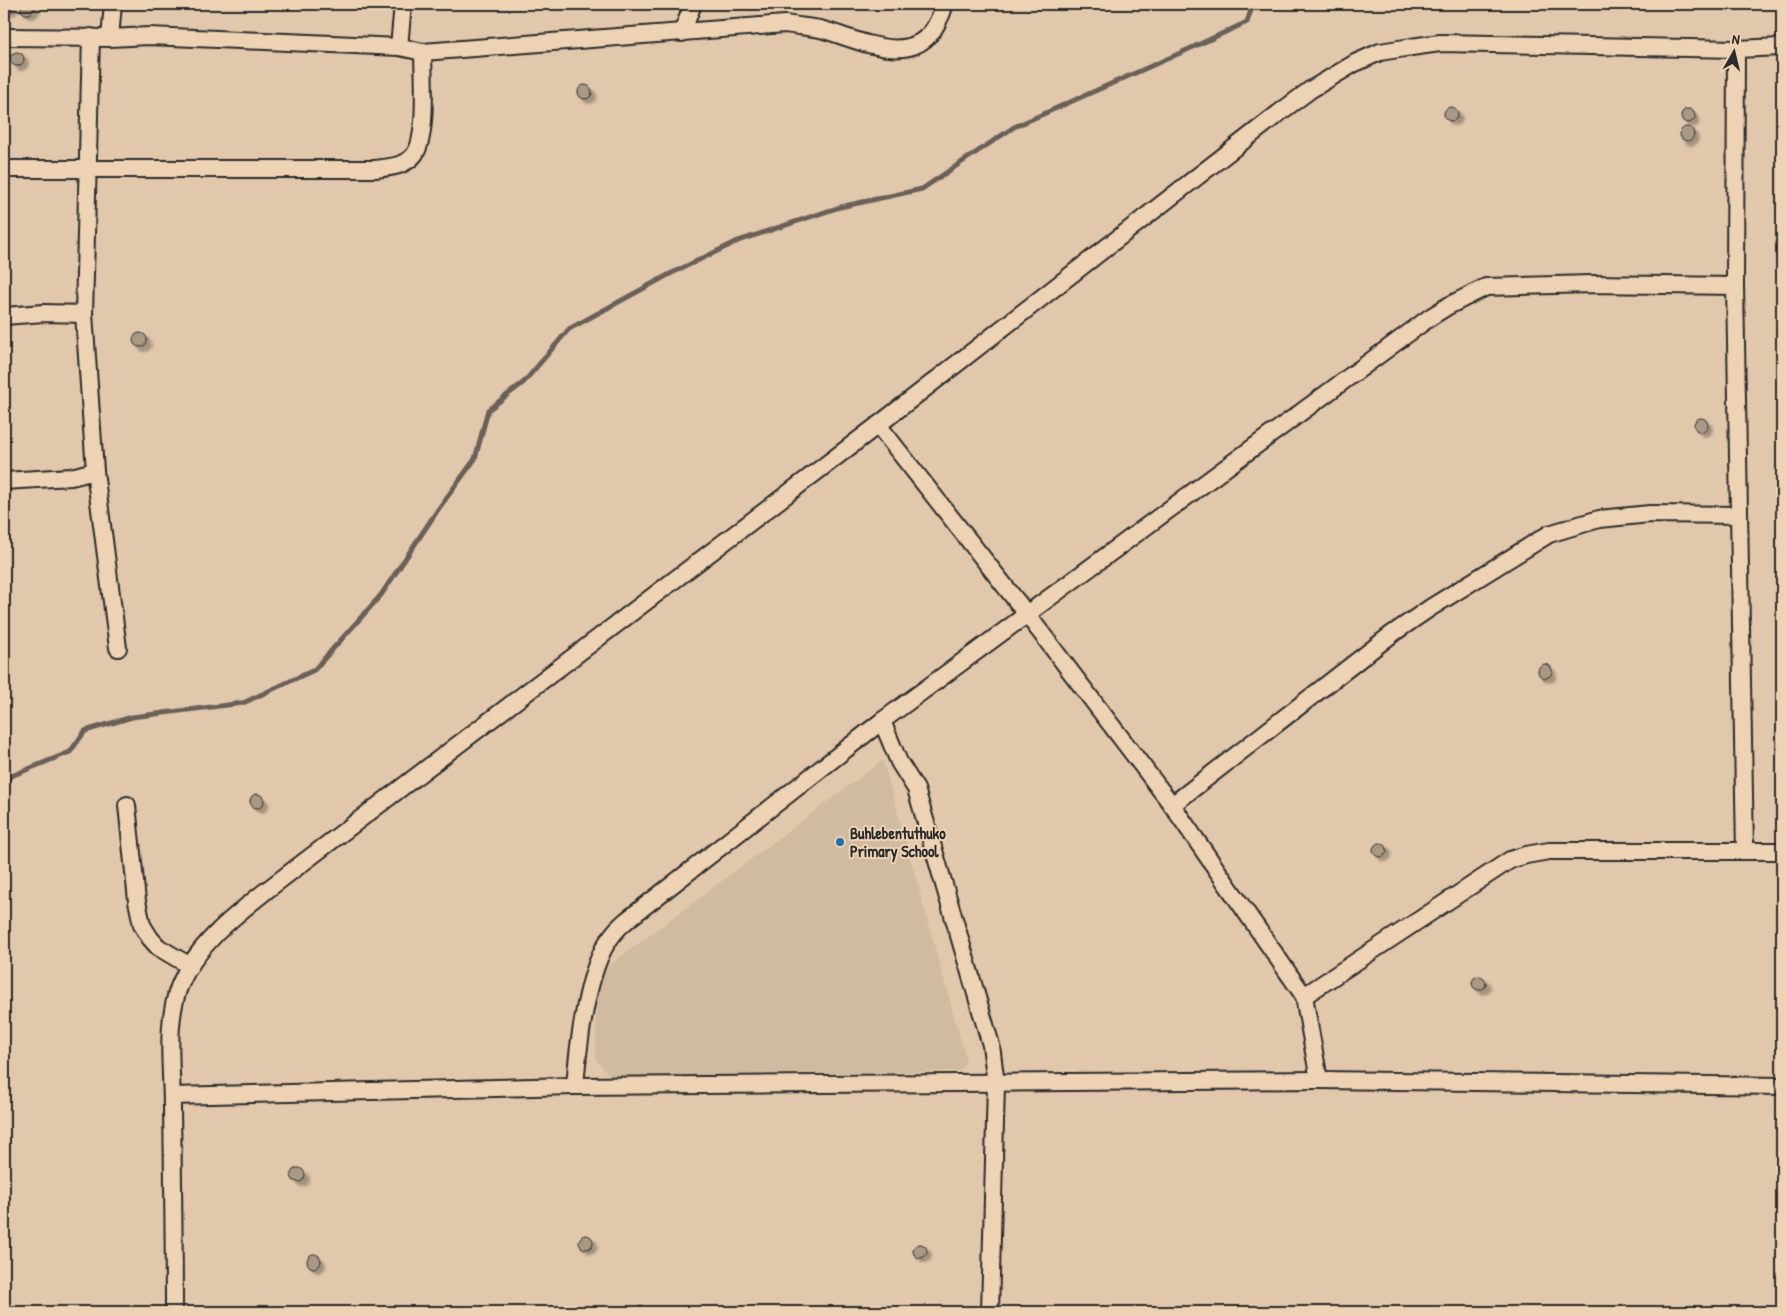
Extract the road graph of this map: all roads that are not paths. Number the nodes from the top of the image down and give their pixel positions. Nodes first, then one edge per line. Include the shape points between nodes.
1 (113, 4) edge
2 (403, 4) edge
3 (693, 4) edge
4 (945, 4) edge
5 (682, 33) junction
6 (4, 37) edge
7 (92, 37) junction
8 (110, 38) junction
9 (399, 47) junction
10 (1782, 47) edge
11 (1736, 49) junction
12 (424, 52) junction
13 (4, 169) edge
14 (87, 170) junction
15 (1735, 286) junction
16 (84, 314) junction
17 (4, 316) edge
18 (878, 425) junction
19 (95, 471) junction
20 (4, 481) edge
21 (1739, 515) junction
22 (1026, 613) junction
23 (118, 648) dead end
24 (882, 721) junction
25 (127, 804) dead end
26 (1172, 805) junction
27 (1745, 851) junction
28 (1782, 851) edge
29 (190, 966) junction
30 (1304, 996) junction
31 (1320, 1080) junction
32 (996, 1084) junction
33 (575, 1086) junction
34 (1782, 1086) edge
35 (172, 1096) junction
36 (174, 1312) edge
37 (990, 1312) edge

1 - 8 street
2 - 9 street
3 - 5 street
4 - 5 street via 933,31 920,44 906,49 882,48 819,29 785,24
5 - 12 street
6 - 7 street
7 - 8 street
7 - 14 street
8 - 9 street via 176,37
9 - 12 street
10 - 11 street
11 - 15 street
11 - 18 street via 1440,43 1380,52 1310,90 1279,113
12 - 14 street via 420,144 414,155 400,165 375,169
13 - 14 street
14 - 16 street
15 - 21 street
15 - 22 street via 1591,284 1486,287 1468,295 1429,318
16 - 17 street
16 - 19 street
18 - 22 street
18 - 29 street via 236,914
19 - 20 street via 72,477
19 - 23 street
21 - 26 street via 1650,514 1599,519 1549,534 1392,634
21 - 27 street
22 - 24 street
22 - 26 street
24 - 32 street via 899,762 916,789 991,1045
24 - 33 street via 627,920 610,938 591,986 577,1057
25 - 29 street via 142,925 158,947
26 - 30 street
27 - 28 street
27 - 30 street via 1549,851 1510,860
29 - 35 street via 179,988 173,1017 170,1053
30 - 31 street
31 - 32 street
31 - 34 street
32 - 33 street
32 - 37 street
33 - 35 street
35 - 36 street

